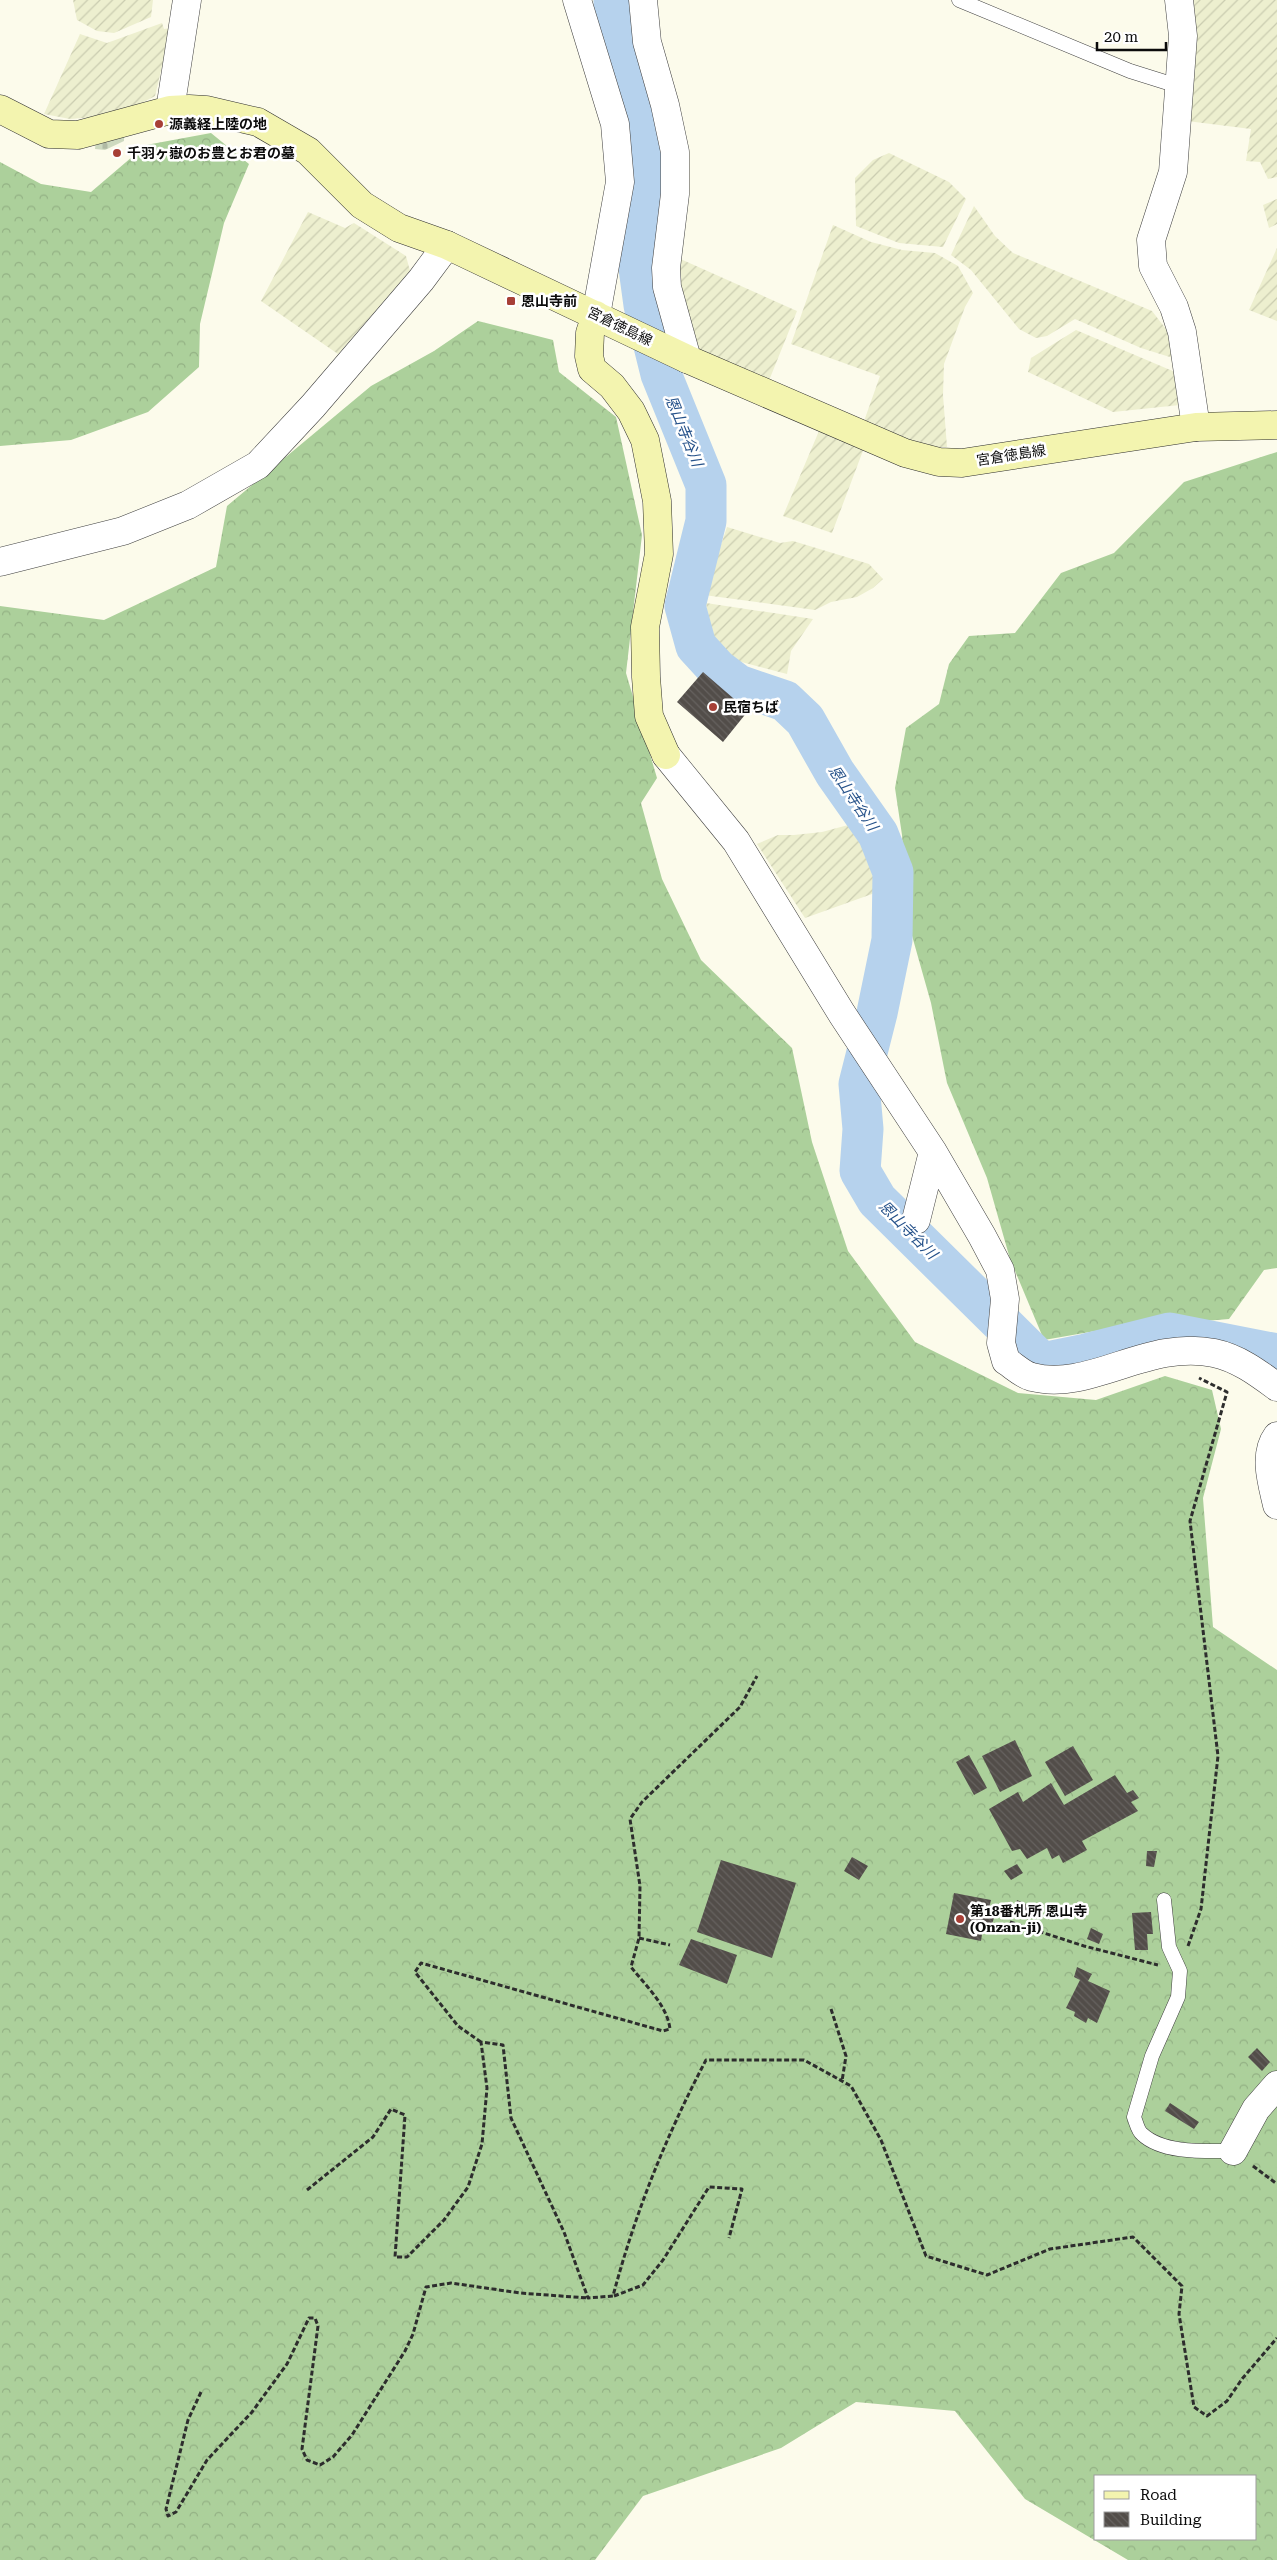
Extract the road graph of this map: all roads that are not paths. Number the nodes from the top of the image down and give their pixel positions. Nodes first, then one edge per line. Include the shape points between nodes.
1 (187, 0) edge
2 (577, 0) edge
3 (643, 0) edge
4 (960, 0) edge
5 (1179, 0) edge
6 (1181, 87) junction
7 (0, 109) edge
8 (170, 110) junction
9 (447, 245) junction
10 (596, 315) junction
11 (680, 355) junction
12 (1277, 426) edge
13 (1196, 427) junction
14 (0, 562) edge
15 (666, 755) joint
16 (933, 1152) junction
17 (916, 1220) dead end
18 (1277, 1387) edge
19 (1277, 1436) edge
20 (1277, 1505) edge
21 (1164, 1900) dead end
22 (1277, 2085) edge
23 (1233, 2151) joint

1 - 8 street
2 - 10 street via 615,124 620,182
3 - 11 street via 647,42 675,152 675,194 666,268
4 - 6 lane via 1130,71
5 - 6 street via 1183,36
6 - 13 street via 1173,172 1151,240 1153,266 1174,307 1182,332
7 - 8 main road, 宮倉徳島線 via 49,134 78,135
8 - 9 main road, 宮倉徳島線 via 206,110 258,122 308,151 362,205 399,228
9 - 10 main road, 宮倉徳島線
9 - 14 street via 421,280 258,465 188,505 123,532
10 - 11 main road, 宮倉徳島線
10 - 15 main road via 590,333 592,369 612,386 631,411 645,440 657,501 659,554 645,627 646,677 649,716
11 - 13 main road, 宮倉徳島線 via 905,453 939,462 962,463
12 - 13 main road, 宮倉徳島線
15 - 16 street via 736,841 842,1014
16 - 17 street
16 - 18 street via 1000,1270 1005,1299 1001,1343 1006,1361 1031,1377 1070,1380 1171,1350 1215,1352 1249,1366
19 - 20 street via 1269,1468
21 - 23 lane via 1169,1947 1180,1971 1178,1997 1152,2056 1134,2117 1141,2134 1155,2142 1201,2152
22 - 23 street via 1256,2109

